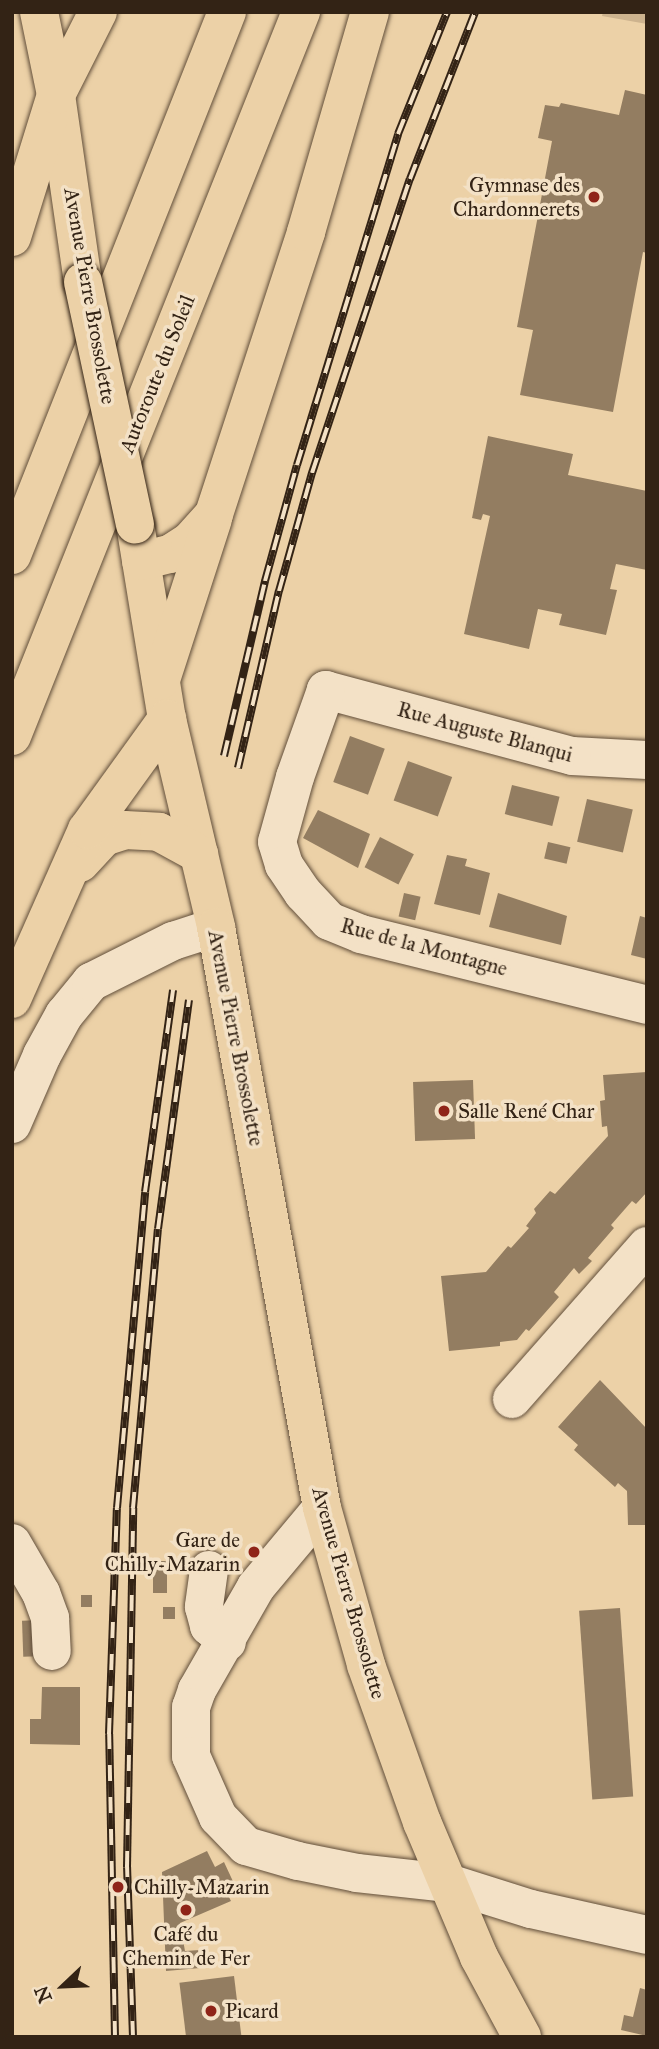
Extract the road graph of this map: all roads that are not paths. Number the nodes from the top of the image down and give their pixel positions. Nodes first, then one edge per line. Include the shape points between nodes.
1 (39, 12) edge
2 (98, 12) edge
3 (227, 12) edge
4 (301, 12) edge
5 (370, 12) edge
6 (56, 95) junction
7 (12, 237) edge
8 (214, 514) junction
9 (138, 542) junction
10 (12, 555) edge
11 (161, 680) junction
12 (326, 690) joint
13 (167, 719) junction
14 (12, 736) edge
15 (647, 761) edge
16 (199, 854) junction
17 (67, 878) junction
18 (216, 927) junction
19 (12, 999) edge
20 (647, 1004) edge
21 (12, 1124) edge
22 (647, 1246) edge
23 (512, 1399) dead end
24 (322, 1508) junction
25 (12, 1543) edge
26 (247, 1603) junction
27 (227, 1642) junction
28 (52, 1650) dead end
29 (448, 1884) junction
30 (647, 1935) edge
31 (522, 2037) edge

1 - 6 main road, Avenue Pierre Brossolette
2 - 6 main road
3 - 10 main road
4 - 14 main road, Autoroute du Soleil
5 - 8 main road via 306,232
6 - 7 main road
6 - 9 main road, Avenue Pierre Brossolette, bridge via 83,282
8 - 9 main road via 190,541 170,554
8 - 11 main road
9 - 11 main road, Avenue Pierre Brossolette
11 - 13 main road, Avenue Pierre Brossolette
12 - 15 street, Rue Auguste Blanqui via 572,756
12 - 20 street, Rue de la Montagne via 277,842 284,865 329,921 361,934
13 - 16 main road, Avenue Pierre Brossolette
13 - 17 main road via 87,830
16 - 17 main road via 159,832 125,830 104,837
16 - 18 main road, Avenue Pierre Brossolette
17 - 19 main road
18 - 21 street via 173,941 91,982 64,1015
18 - 24 main road, Avenue Pierre Brossolette
22 - 23 street
24 - 26 street
24 - 29 main road, Avenue Pierre Brossolette via 366,1665
25 - 28 street via 41,1593 50,1618
26 - 27 street
26 - 27 street via 228,1593 209,1570 204,1608 209,1626
27 - 29 street via 191,1707 191,1756 218,1817 246,1846 357,1873
29 - 30 street via 531,1909
29 - 31 main road, Avenue Pierre Brossolette

